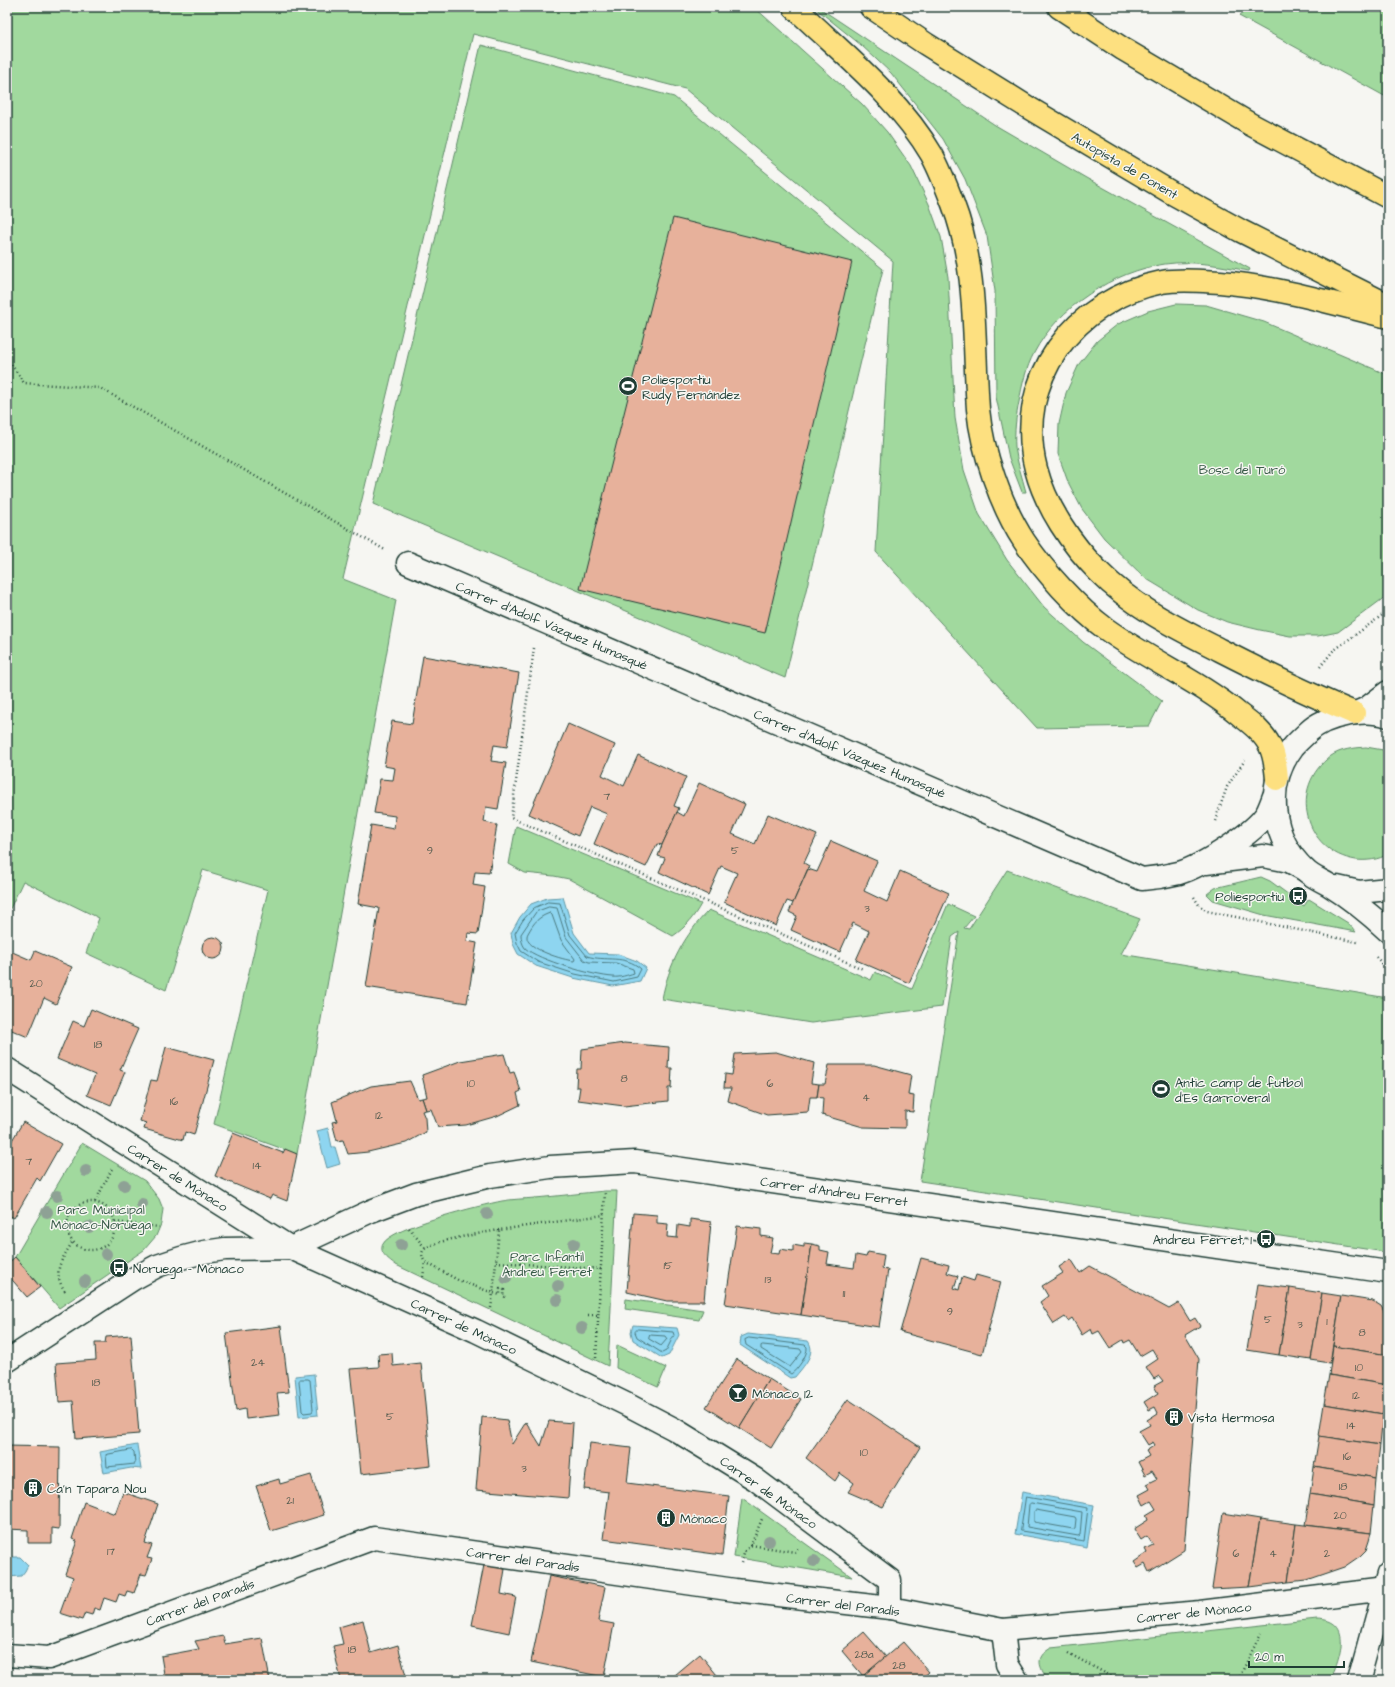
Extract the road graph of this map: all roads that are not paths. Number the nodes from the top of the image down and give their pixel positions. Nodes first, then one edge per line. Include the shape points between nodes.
1 (794, 7) edge
2 (871, 7) edge
3 (1059, 7) edge
4 (1388, 197) edge
5 (1388, 305) edge
6 (1388, 317) edge
7 (408, 563) road end
8 (1388, 692) edge
9 (1354, 714) junction
10 (1388, 716) edge
11 (1276, 787) junction
12 (1199, 864) junction
13 (1305, 870) junction
14 (1328, 885) junction
15 (1388, 889) edge
16 (1388, 931) edge
17 (7, 1069) edge
18 (291, 1248) junction
19 (1388, 1272) edge
20 (7, 1361) edge
21 (1386, 1582) edge
22 (890, 1608) junction
23 (1003, 1630) junction
24 (7, 1655) edge
25 (1017, 1680) edge
26 (1359, 1680) edge

1 - 11 highway via 892,102 928,149 942,177 954,205 970,272 978,411 983,435 1004,501 1023,540 1060,585 1106,628 1229,706 1262,733 1275,762
2 - 5 highway, Autopista de Ponent via 1029,108 1172,193
3 - 4 highway via 1123,49 1250,124
6 - 9 highway via 1250,285 1183,280 1144,287 1110,301 1084,319 1066,336 1046,367 1032,417 1033,450 1042,488 1065,530 1112,585 1159,619 1300,691
7 - 12 street, Carrer d'Adolf Vázquez Humasqué via 1142,879 1180,873
8 - 9 street via 1367,708
9 - 10 street via 1369,712
9 - 11 street, Carrer d'Adolf Vázquez Humasqué via 1334,718 1312,729 1293,746 1284,760
11 - 12 street, Carrer d'Adolf Vázquez Humasqué via 1266,814 1244,837
11 - 13 street via 1275,816 1280,832 1288,849
12 - 13 street via 1263,856 1289,861
13 - 14 street
14 - 15 street via 1359,892
14 - 16 street via 1358,905
17 - 18 street, Carrer de Mònaco
18 - 19 street, Carrer d'Andreu Ferret via 371,1211 416,1194 490,1176 550,1168 635,1162
18 - 20 street via 225,1249 204,1252 157,1266
18 - 22 street, Carrer de Mònaco via 476,1331 674,1429 755,1479 890,1580
21 - 23 street, Carrer de Mònaco via 1277,1603
21 - 26 street
22 - 23 street, Carrer del Paradís
22 - 24 street, Carrer del Paradís via 735,1590 374,1538 49,1658
23 - 25 street via 1007,1664

